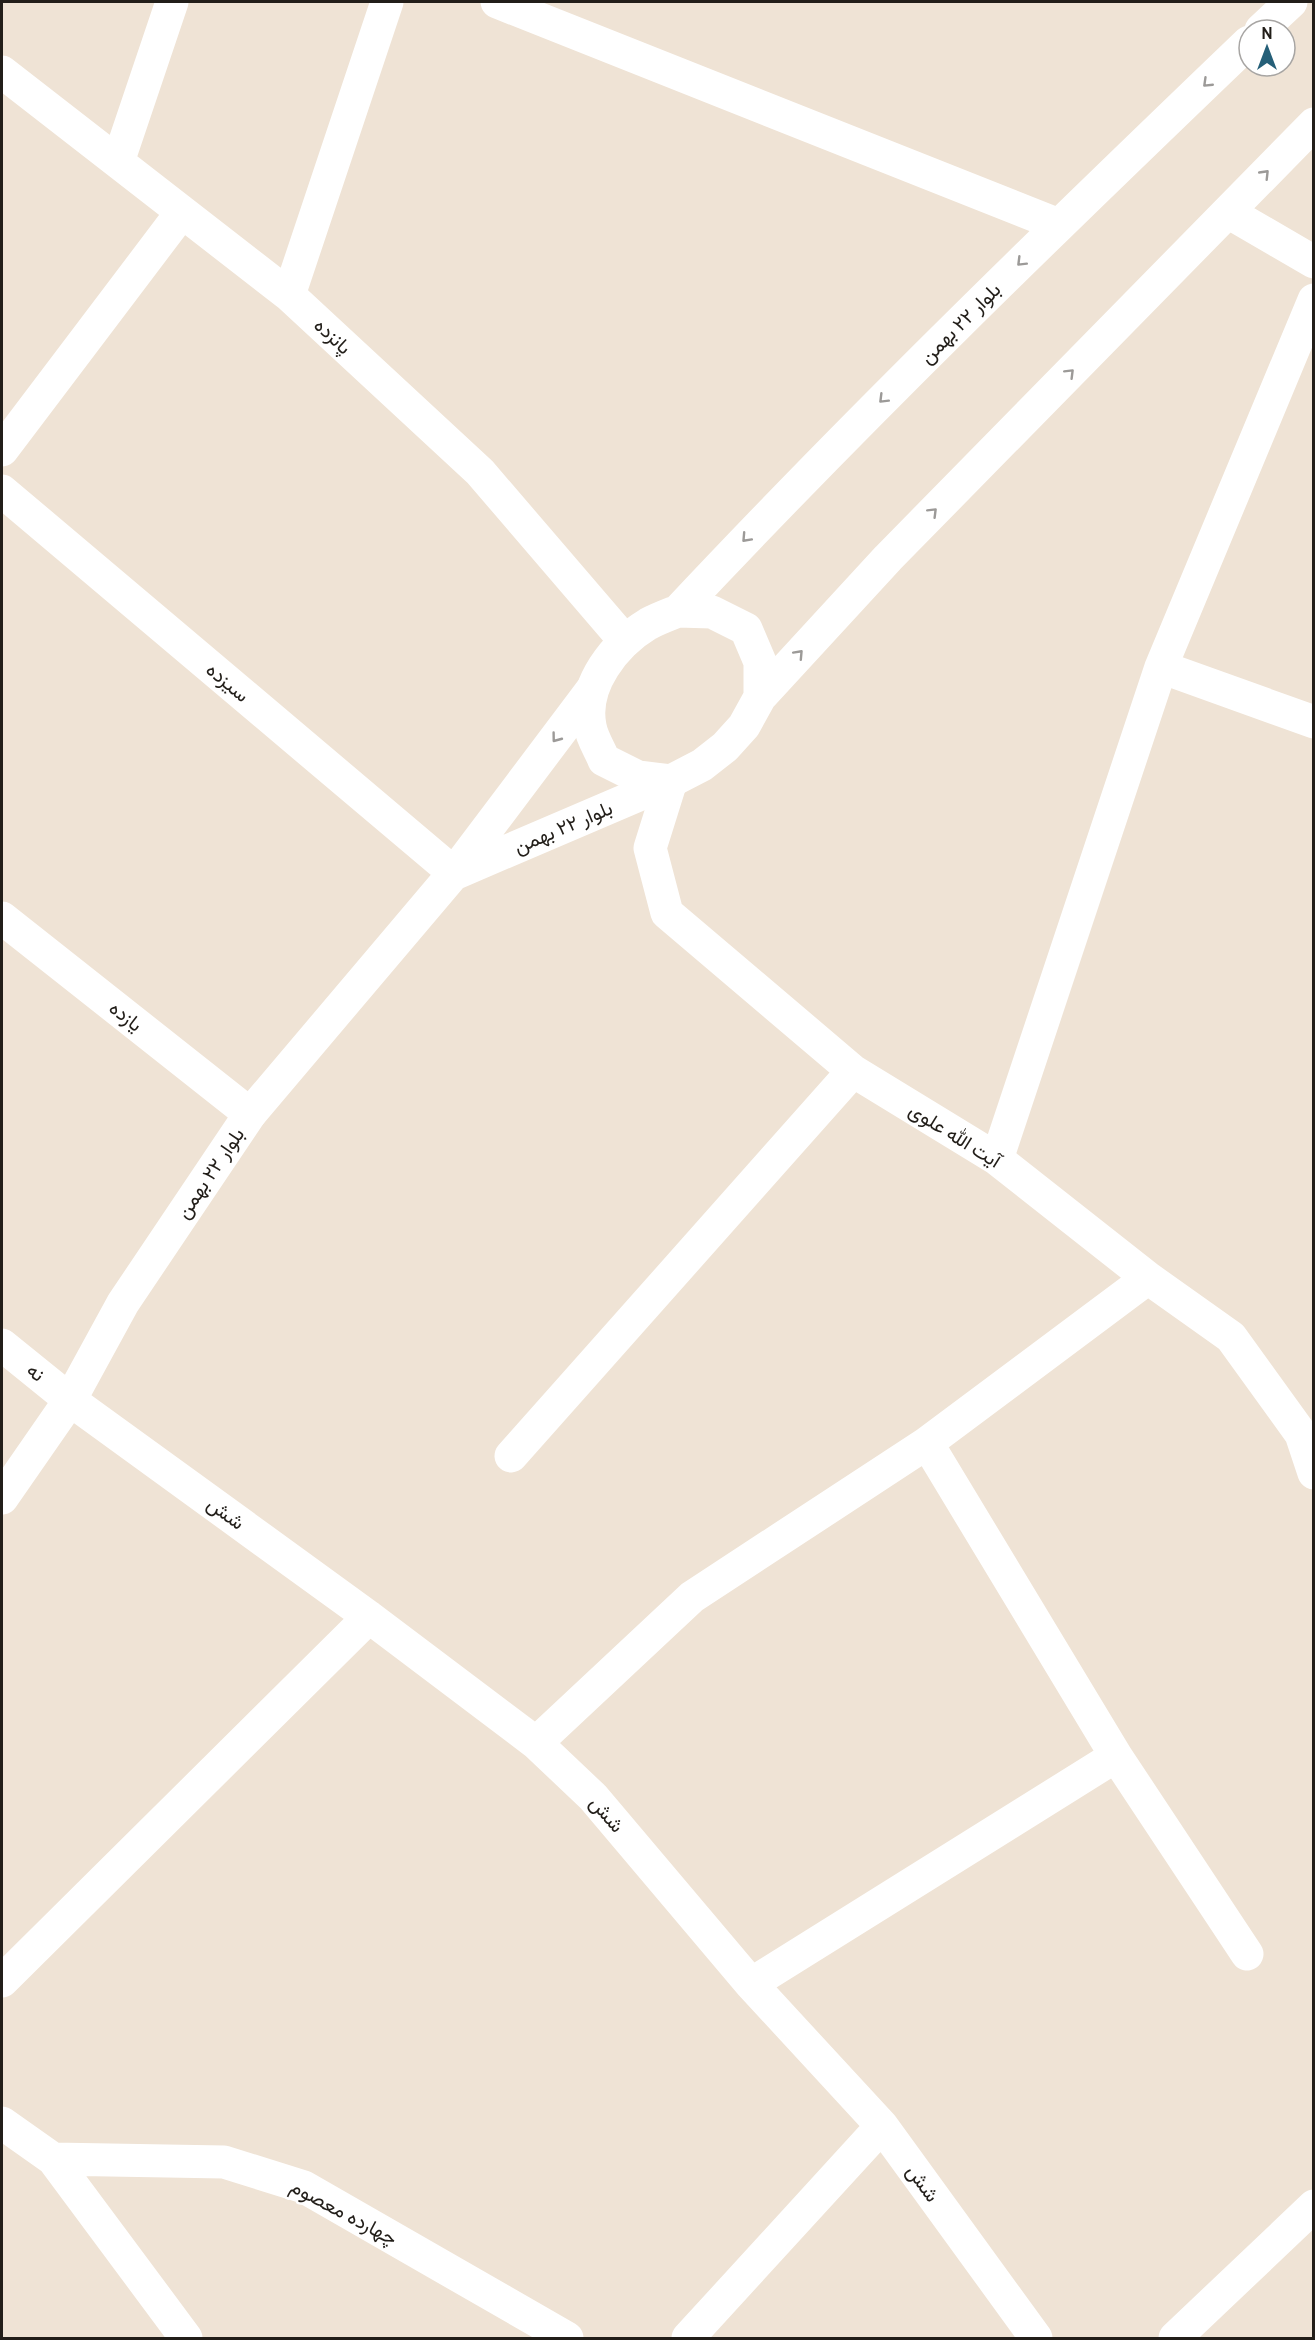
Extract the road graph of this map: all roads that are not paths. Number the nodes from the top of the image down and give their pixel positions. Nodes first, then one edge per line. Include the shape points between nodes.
1 (172, 2) edge
2 (387, 2) edge
3 (497, 2) edge
4 (1291, 2) edge
5 (1274, 18) edge
6 (1237, 54) edge
7 (2, 72) edge
8 (1314, 124) edge
9 (118, 162) junction
10 (182, 212) junction
11 (1228, 212) junction
12 (1059, 225) junction
13 (1314, 262) edge
14 (289, 295) junction
15 (1314, 300) edge
16 (2, 450) edge
17 (2, 491) edge
18 (678, 611) junction
19 (625, 641) junction
20 (1161, 667) junction
21 (591, 691) junction
22 (760, 697) junction
23 (1314, 722) edge
24 (671, 781) junction
25 (454, 873) junction
26 (2, 918) edge
27 (853, 1071) junction
28 (250, 1114) junction
29 (997, 1159) junction
30 (1148, 1278) junction
31 (2, 1345) edge
32 (70, 1400) junction
33 (1307, 1436) edge
34 (927, 1443) junction
35 (511, 1456) dead end
36 (1314, 1473) edge
37 (2, 1498) edge
38 (369, 1617) junction
39 (536, 1743) junction
40 (1116, 1756) junction
41 (1247, 1954) dead end
42 (2, 1981) edge
43 (751, 1984) junction
44 (2, 2123) edge
45 (882, 2126) junction
46 (53, 2159) junction
47 (1314, 2206) edge
48 (186, 2338) edge
49 (567, 2338) edge
50 (688, 2338) edge
51 (1036, 2338) edge
52 (1175, 2338) edge

1 - 9 street
2 - 14 street
3 - 12 street
4 - 5 street
6 -> 12 street, بلوار ۲۲ بهمن
7 - 9 street, پانزده
11 -> 8 street
9 - 10 street, پانزده
10 - 14 street, پانزده
10 - 16 street
11 - 13 street
22 -> 11 street via 888,558
12 -> 18 street, بلوار ۲۲ بهمن via 804,478
14 - 19 street, پانزده via 480,472
15 - 20 street
17 - 25 street, سیزده
18 - 19 street via 648,624
18 - 22 street via 712,612 746,629 760,662
19 - 21 street
20 - 23 street
20 - 29 street
21 - 24 street via 590,726 604,760 638,777
21 -> 25 street, بلوار ۲۲ بهمن
22 - 24 street via 744,726 725,747
24 - 25 street, بلوار ۲۲ بهمن
24 - 27 street, آیت الله علوی via 650,848 666,914
25 - 28 street, بلوار ۲۲ بهمن
26 - 28 street, یازده
27 - 29 street, آیت الله علوی
27 - 35 street
28 - 32 street, بلوار ۲۲ بهمن via 123,1303
29 - 30 street, آیت الله علوی
30 - 33 street, آیت الله علوی via 1231,1337
30 - 34 street
31 - 32 street, نه
32 - 37 street, بلوار ۲۲ بهمن
32 - 38 street, شش
33 - 36 street, آیت الله علوی
34 - 39 street via 692,1597
34 - 40 street
38 - 39 street, شش
38 - 42 street
39 - 43 street, شش via 593,1797
40 - 41 street
40 - 43 street
43 - 45 street, شش
44 - 46 street
45 - 50 street
45 - 51 street, شش
46 - 48 street
46 - 49 street, چهارده معصوم via 224,2162 304,2187
47 - 52 street

